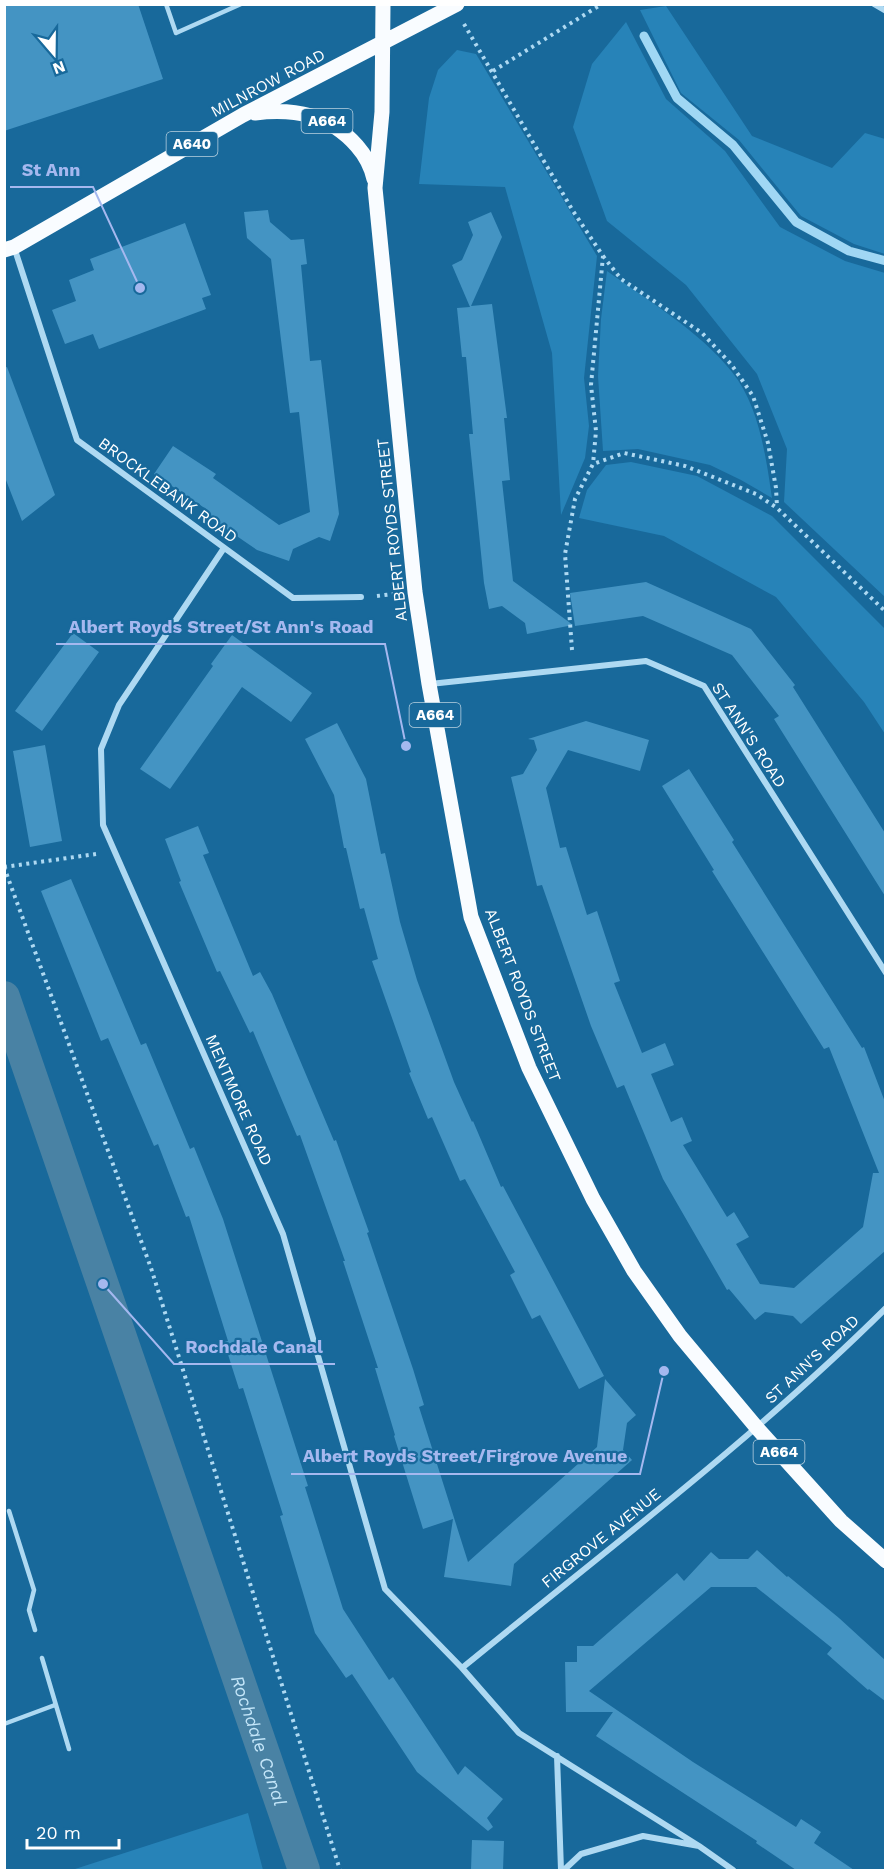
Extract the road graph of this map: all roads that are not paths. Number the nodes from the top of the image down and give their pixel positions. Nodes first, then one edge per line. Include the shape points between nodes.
1 (166, 4) edge
2 (240, 4) edge
3 (383, 4) edge
4 (457, 4) edge
5 (874, 4) edge
6 (885, 11) edge
7 (383, 44) junction
8 (243, 115) junction
9 (375, 188) junction
10 (9, 249) edge
11 (224, 548) junction
12 (361, 597) road end
13 (429, 684) junction
14 (885, 973) edge
15 (885, 1308) edge
16 (757, 1428) junction
17 (9, 1511) dead end
18 (885, 1561) edge
19 (35, 1630) dead end
20 (42, 1658) dead end
21 (462, 1668) junction
22 (55, 1704) junction
23 (4, 1724) edge
24 (69, 1749) dead end
25 (557, 1756) junction
26 (699, 1846) junction
27 (562, 1870) edge
28 (733, 1870) edge

1 - 2 lane via 176,33
3 - 7 main road, A664
4 - 7 main road, MILNROW ROAD / A640
5 - 6 street
7 - 8 main road, MILNROW ROAD / A640
7 - 9 main road, ALBERT ROYDS STREET / A664
8 - 9 main road, A664 via 286,111 327,121 361,151 373,174
8 - 10 main road, MILNROW ROAD / A640
9 - 13 main road, ALBERT ROYDS STREET / A664 via 415,592
10 - 11 street, BROCKLEBANK ROAD via 77,440
11 - 12 street, BROCKLEBANK ROAD via 293,598
11 - 21 street, MENTMORE ROAD via 119,705 101,749 103,825 283,1234 385,1589
13 - 14 street, ST ANN'S ROAD via 646,662 704,686
13 - 16 main road, ALBERT ROYDS STREET / A664 via 471,917 529,1068 634,1271 680,1336
15 - 16 street, ST ANN'S ROAD
16 - 18 main road, ALBERT ROYDS STREET / A664 via 841,1521
16 - 21 street, FIRGROVE AVENUE
17 - 19 lane via 34,1590 29,1610
20 - 22 lane
21 - 25 street, MENTMORE ROAD via 519,1732
22 - 23 lane
22 - 24 lane
25 - 26 street, MENTMORE ROAD
25 - 27 street
26 - 27 street via 643,1836 581,1854
26 - 28 street, MENTMORE ROAD

